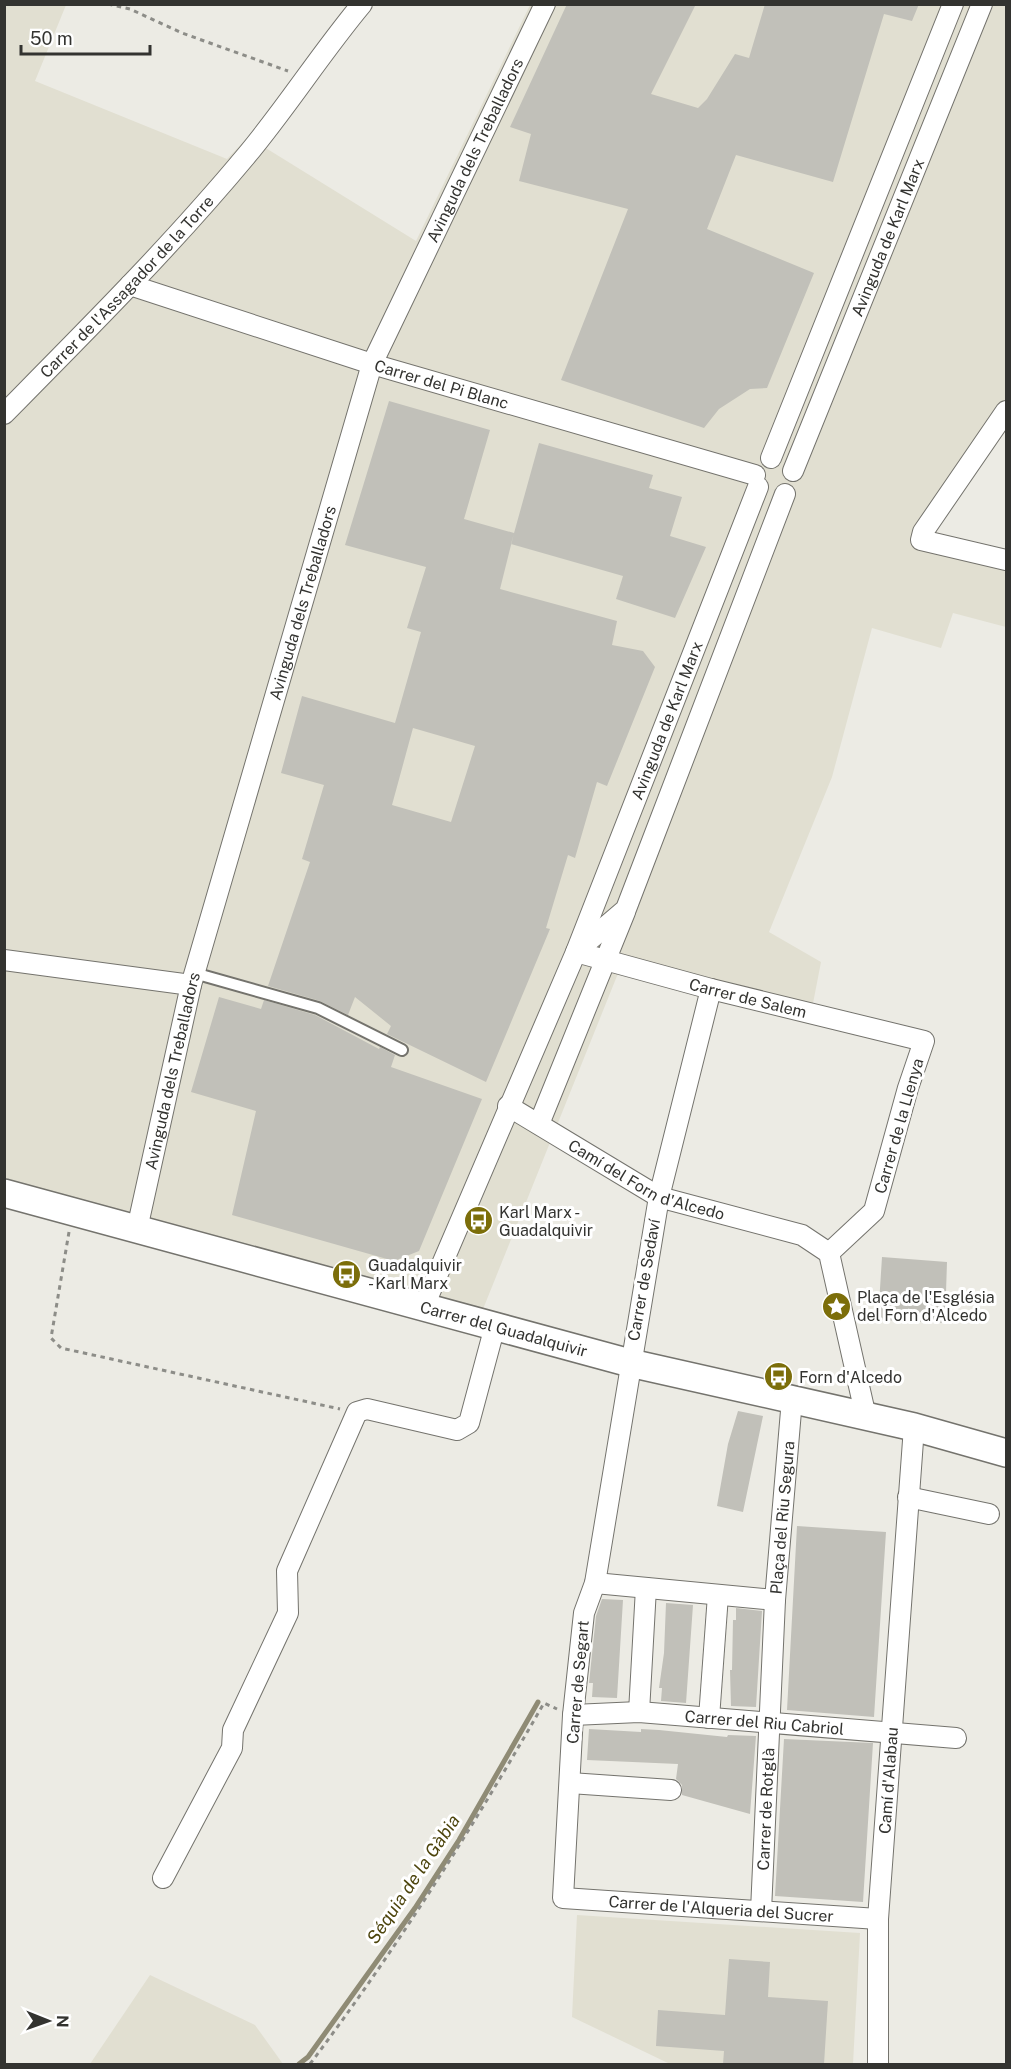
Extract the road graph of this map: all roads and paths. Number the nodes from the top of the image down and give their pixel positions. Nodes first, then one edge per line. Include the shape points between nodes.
1 (108, 4) edge
2 (362, 4) edge
3 (545, 4) edge
4 (953, 4) edge
5 (982, 4) edge
6 (302, 79) junction
7 (130, 285) junction
8 (372, 364) junction
9 (9, 403) edge
10 (1006, 411) edge
11 (771, 458) junction
12 (793, 471) junction
13 (756, 481) junction
14 (785, 494) junction
15 (1006, 560) edge
16 (626, 909) junction
17 (576, 952) junction
18 (4, 960) edge
19 (606, 961) junction
20 (192, 979) junction
21 (711, 989) junction
22 (924, 1041) joint
23 (402, 1050) dead end
24 (508, 1106) junction
25 (539, 1124) junction
26 (4, 1193) edge
27 (658, 1197) junction
28 (73, 1212) junction
29 (137, 1229) junction
30 (829, 1252) junction
31 (424, 1306) junction
32 (495, 1326) junction
33 (630, 1363) junction
34 (792, 1399) junction
35 (357, 1412) junction
36 (867, 1417) junction
37 (914, 1427) junction
38 (1006, 1453) edge
39 (908, 1497) junction
40 (989, 1514) dead end
41 (595, 1583) junction
42 (646, 1588) junction
43 (718, 1594) junction
44 (775, 1600) junction
45 (639, 1712) junction
46 (573, 1715) junction
47 (709, 1718) junction
48 (769, 1724) junction
49 (891, 1734) junction
50 (956, 1738) dead end
51 (570, 1783) junction
52 (671, 1790) dead end
53 (163, 1878) dead end
54 (563, 1898) joint
55 (761, 1911) junction
56 (878, 1919) junction
57 (310, 2064) edge
58 (878, 2064) edge

1 - 6 path via 284,68
2 - 6 street, Carrer de l'Assagador de la Torre
3 - 8 street, Avinguda dels Treballadors
4 - 11 street, Avinguda de Karl Marx
5 - 12 street, Avinguda de Karl Marx
6 - 7 street, Carrer de l'Assagador de la Torre via 247,155
7 - 8 street, Carrer del Pi Blanc
7 - 9 street, Carrer de l'Assagador de la Torre
8 - 13 street, Carrer del Pi Blanc
8 - 20 street, Avinguda dels Treballadors
10 - 15 street via 922,532 921,540
11 - 12 street via 782,459
11 - 13 street via 763,461
12 - 14 street via 794,481
13 - 14 street via 770,497
13 - 17 street, Avinguda de Karl Marx
14 - 16 street, Avinguda de Karl Marx
16 - 17 street, Avinguda de Karl Marx
16 - 19 street, Avinguda de Karl Marx
17 - 19 street, Carrer de Salem
17 - 24 street, Avinguda de Karl Marx
18 - 20 street via 158,979
19 - 21 street, Carrer de Salem
19 - 25 street, Avinguda de Karl Marx
20 - 23 lane via 318,1008
20 - 29 street, Avinguda dels Treballadors
21 - 22 street, Carrer de Salem
21 - 27 street, Carrer de Sedaví
22 - 30 street, Carrer de la Llenya via 874,1211
24 - 25 street, Camí del Forn d'Alcedo
24 - 31 street, Avinguda de Karl Marx
25 - 27 street, Camí del Forn d'Alcedo
26 - 28 street, Carrer del Guadalquivir
27 - 30 street, Camí del Forn d'Alcedo via 802,1235
27 - 33 street, Carrer de Sedaví
28 - 29 street, Carrer del Guadalquivir
28 - 35 path via 51,1338 61,1348
29 - 31 street, Carrer del Guadalquivir
30 - 36 street
31 - 32 street, Carrer del Guadalquivir
32 - 33 street, Carrer del Guadalquivir
32 - 35 street via 469,1423 457,1430 367,1409
33 - 34 street, Carrer del Guadalquivir
33 - 41 street, Carrer de Segart
34 - 36 street, Carrer del Guadalquivir
34 - 44 street, Plaça del Riu Segura
35 - 53 street via 287,1571 288,1613 233,1730 232,1748
36 - 37 street, Carrer del Guadalquivir
37 - 38 street, Carrer del Guadalquivir
37 - 39 street, Camí d'Alabau
39 - 40 street
39 - 49 street, Camí d'Alabau
41 - 42 street, Plaça del Riu Segura
41 - 46 street, Carrer de Segart via 584,1613
42 - 43 street, Plaça del Riu Segura
42 - 45 street
43 - 44 street, Plaça del Riu Segura
43 - 47 street
44 - 48 street, Carrer de Rotglà
45 - 46 street, Carrer del Riu Cabriol
45 - 47 street, Carrer del Riu Cabriol
46 - 51 street, Carrer de Segart
46 - 57 path via 544,1703 422,1904
47 - 48 street, Carrer del Riu Cabriol
48 - 49 street, Carrer del Riu Cabriol
48 - 55 street, Carrer de Rotglà
49 - 50 street, Carrer del Riu Cabriol
49 - 56 street, Camí d'Alabau
51 - 52 street
51 - 54 street, Carrer de Segart
54 - 55 street, Carrer de l'Alqueria del Sucrer
55 - 56 street, Carrer de l'Alqueria del Sucrer
56 - 58 street, Camí d'Alabau

